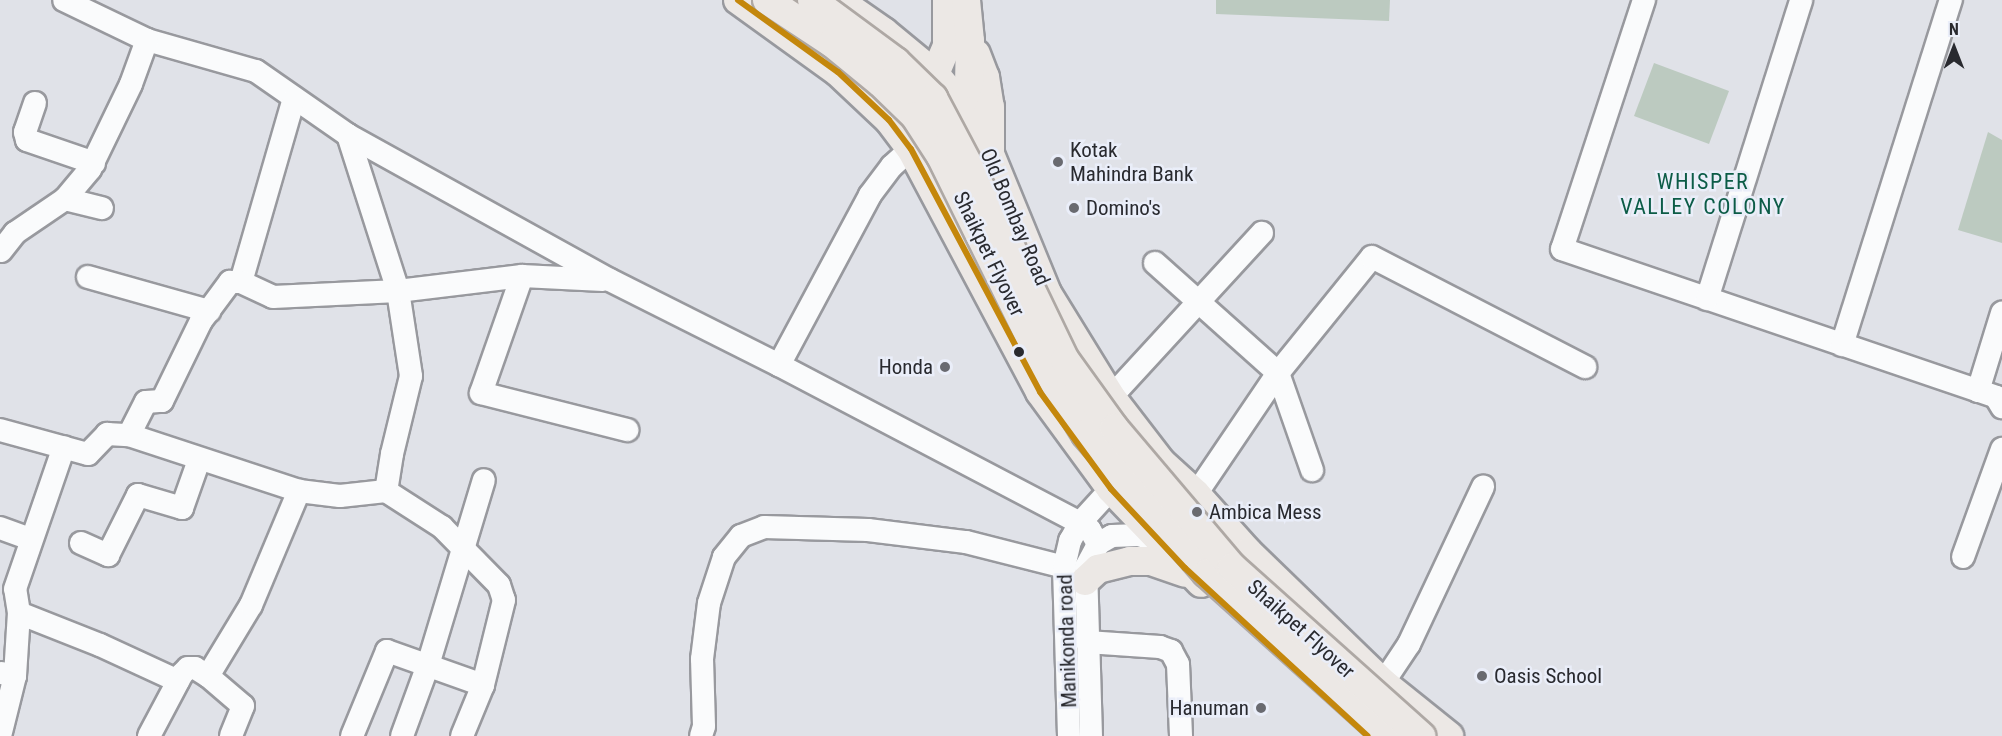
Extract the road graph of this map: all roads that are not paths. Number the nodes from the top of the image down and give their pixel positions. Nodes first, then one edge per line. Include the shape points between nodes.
1 (64, 0) edge
2 (738, 0) edge
3 (767, 0) edge
4 (812, 0) edge
5 (838, 0) edge
6 (947, 0) edge
7 (966, 0) edge
8 (1644, 0) edge
9 (1801, 0) edge
10 (1951, 0) edge
11 (147, 40) junction
12 (970, 41) junction
13 (935, 74) junction
14 (294, 98) junction
15 (35, 103) dead end
16 (961, 105) junction
17 (348, 135) junction
18 (911, 149) junction
19 (990, 154) junction
20 (94, 163) junction
21 (65, 199) junction
22 (102, 208) dead end
23 (1262, 233) dead end
24 (0, 252) edge
25 (1155, 263) dead end
26 (522, 276) junction
27 (88, 277) dead end
28 (610, 280) junction
29 (241, 282) junction
30 (398, 291) junction
31 (1707, 299) junction
32 (1199, 303) junction
33 (209, 310) junction
34 (2002, 313) edge
35 (1842, 345) junction
36 (779, 365) junction
37 (1585, 367) dead end
38 (1278, 373) junction
39 (1978, 391) junction
40 (1111, 397) junction
41 (2002, 407) edge
42 (0, 430) edge
43 (627, 430) dead end
44 (129, 435) junction
45 (64, 447) junction
46 (2002, 449) edge
47 (199, 460) junction
48 (1312, 470) dead end
49 (484, 480) dead end
50 (1483, 487) dead end
51 (1111, 489) junction
52 (299, 491) junction
53 (386, 491) junction
54 (1196, 494) junction
55 (1080, 523) junction
56 (0, 528) edge
57 (31, 539) junction
58 (1158, 541) junction
59 (81, 543) dead end
60 (1098, 544) junction
61 (462, 547) junction
62 (1964, 557) dead end
63 (1074, 574) junction
64 (1196, 578) junction
65 (19, 613) junction
66 (1087, 642) junction
67 (428, 665) junction
68 (7, 674) edge
69 (208, 676) junction
70 (178, 681) junction
71 (1383, 683) junction
72 (483, 685) junction
73 (0, 736) edge
74 (149, 736) edge
75 (231, 736) edge
76 (352, 736) edge
77 (402, 736) edge
78 (462, 736) edge
79 (701, 736) edge
80 (1069, 736) edge
81 (1091, 736) edge
82 (1180, 736) edge
83 (1368, 736) edge
84 (1388, 736) edge
85 (1421, 736) edge
86 (1449, 736) edge

1 - 11 street
2 - 18 main road via 838,72 890,120
3 - 84 main road, Shaikpet Flyover, bridge via 832,42 915,116 941,156 1046,369 1086,434 1207,573
4 - 85 main road, Shaikpet Flyover, bridge via 896,62 933,98 998,219 1065,360 1114,428 1232,567
5 - 13 main road, Old Bombay Road
6 - 13 main road via 947,46
7 - 12 main road
8 - 31 street via 1562,249
9 - 31 street
10 - 35 street
11 - 14 street via 256,71
11 - 20 street
12 - 16 main road via 969,84
12 - 19 main road via 985,77 990,107
13 - 16 main road, Old Bombay Road
14 - 17 street
14 - 29 street
15 - 20 street via 25,132 27,140
16 - 18 main road
16 - 19 main road, Old Bombay Road
17 - 28 street
17 - 30 street
18 - 36 street via 870,195
18 - 51 main road via 1040,392
19 - 40 main road, Old Bombay Road via 1047,293
20 - 21 street
21 - 22 street
21 - 24 street via 15,233
23 - 32 street
25 - 32 street
26 - 28 street
26 - 30 street
26 - 43 street via 481,393
27 - 33 street
28 - 36 street
29 - 30 street via 273,297
29 - 33 street via 230,282
30 - 53 street via 411,376
31 - 35 street
32 - 38 street
32 - 40 street
33 - 44 street via 162,401 146,402
34 - 39 street
35 - 39 street
36 - 55 street
37 - 38 street via 1372,258
38 - 48 street
38 - 54 street
39 - 41 street via 1996,397
40 - 54 main road, Old Bombay Road via 1161,462
42 - 45 street
44 - 45 street via 106,434 88,454
44 - 47 street
45 - 57 street
46 - 62 street
47 - 52 street
47 - 59 street via 182,508 138,495 108,555
49 - 61 street
50 - 71 street via 1409,644
51 - 55 street, Manikonda road
51 - 58 main road
52 - 53 street via 340,496
52 - 69 street via 251,605
53 - 61 street via 442,527
54 - 71 main road, Old Bombay Road via 1248,552
55 - 60 street via 1090,530
55 - 63 street, Manikonda road via 1070,541
56 - 57 street
57 - 65 street via 15,589
58 - 60 street via 1126,535 1112,536
58 - 64 main road
60 - 63 street, Manikonda road via 1086,567
61 - 67 street
61 - 72 street via 499,585 504,600
63 - 64 main road via 1130,561 1150,561
63 - 66 street, Manikonda road
63 - 79 street via 966,542 868,530 764,527 741,536 724,556 709,603 702,659
63 - 80 street, Manikonda road
64 - 83 main road
65 - 68 street
65 - 70 street
66 - 81 street, Manikonda road
66 - 82 street via 1172,651 1178,664
67 - 72 street
67 - 76 street via 387,651
67 - 77 street
68 - 73 street
69 - 70 street via 188,668
69 - 75 street via 243,706
70 - 74 street
71 - 86 main road, Old Bombay Road
72 - 78 street

